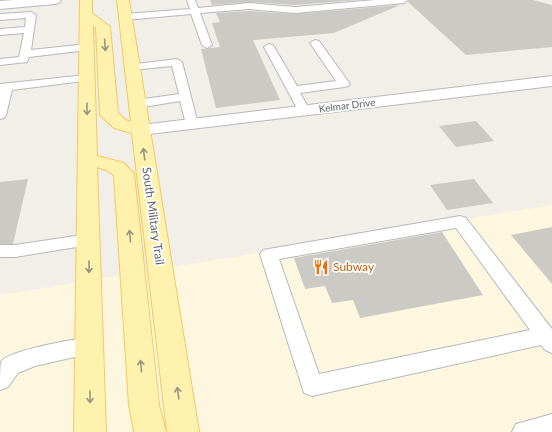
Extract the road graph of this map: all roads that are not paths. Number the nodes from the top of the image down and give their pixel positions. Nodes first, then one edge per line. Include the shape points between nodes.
1 (55, 0) edge
2 (191, 0) edge
3 (404, 0) edge
4 (0, 5) edge
5 (86, 7) edge
6 (124, 8) edge
7 (195, 11) junction
8 (0, 17) edge
9 (29, 30) junction
10 (0, 32) edge
11 (315, 43) dead end
12 (207, 45) dead end
13 (87, 47) junction
14 (269, 47) dead end
15 (25, 54) junction
16 (0, 62) edge
17 (132, 67) junction
18 (87, 78) junction
19 (552, 81) edge
20 (3, 88) edge
21 (293, 90) junction
22 (186, 97) junction
23 (137, 104) junction
24 (304, 110) junction
25 (0, 115) edge
26 (192, 124) junction
27 (141, 130) junction
28 (88, 160) junction
29 (89, 240) junction
30 (0, 251) edge
31 (549, 340) edge
32 (90, 346) junction
33 (0, 380) edge
34 (552, 425) edge
35 (90, 432) edge
36 (150, 432) edge
37 (183, 432) edge
38 (524, 432) edge

1 - 4 street
2 - 7 lane
3 - 7 lane via 295,10 249,6
5 - 13 main road
5 -> 27 main road via 103,27 109,115 120,124
6 - 7 lane
6 - 17 main road, South Military Trail
7 - 12 lane
8 - 9 lane via 31,15
9 - 10 lane
9 - 15 lane
11 - 21 lane via 344,84
13 - 15 lane
13 - 18 main road
14 - 21 lane
15 - 16 lane via 23,60
17 - 22 lane via 176,62
17 - 23 main road, South Military Trail
18 - 20 lane
18 -> 28 main road
19 - 24 street, Kelmar Drive
20 - 25 lane
21 - 24 lane
22 - 23 lane
22 - 26 lane
23 - 27 main road, South Military Trail
24 - 26 street, Kelmar Drive
26 - 27 street, Kelmar Drive
37 -> 27 main road, South Military Trail
28 - 29 main road
36 -> 28 main road via 144,405 124,174 117,167
29 - 30 lane
29 -> 32 main road
31 - 31 lane via 460,222 269,254 312,386
32 - 33 lane via 33,356 11,366
32 -> 35 main road
34 - 38 lane

